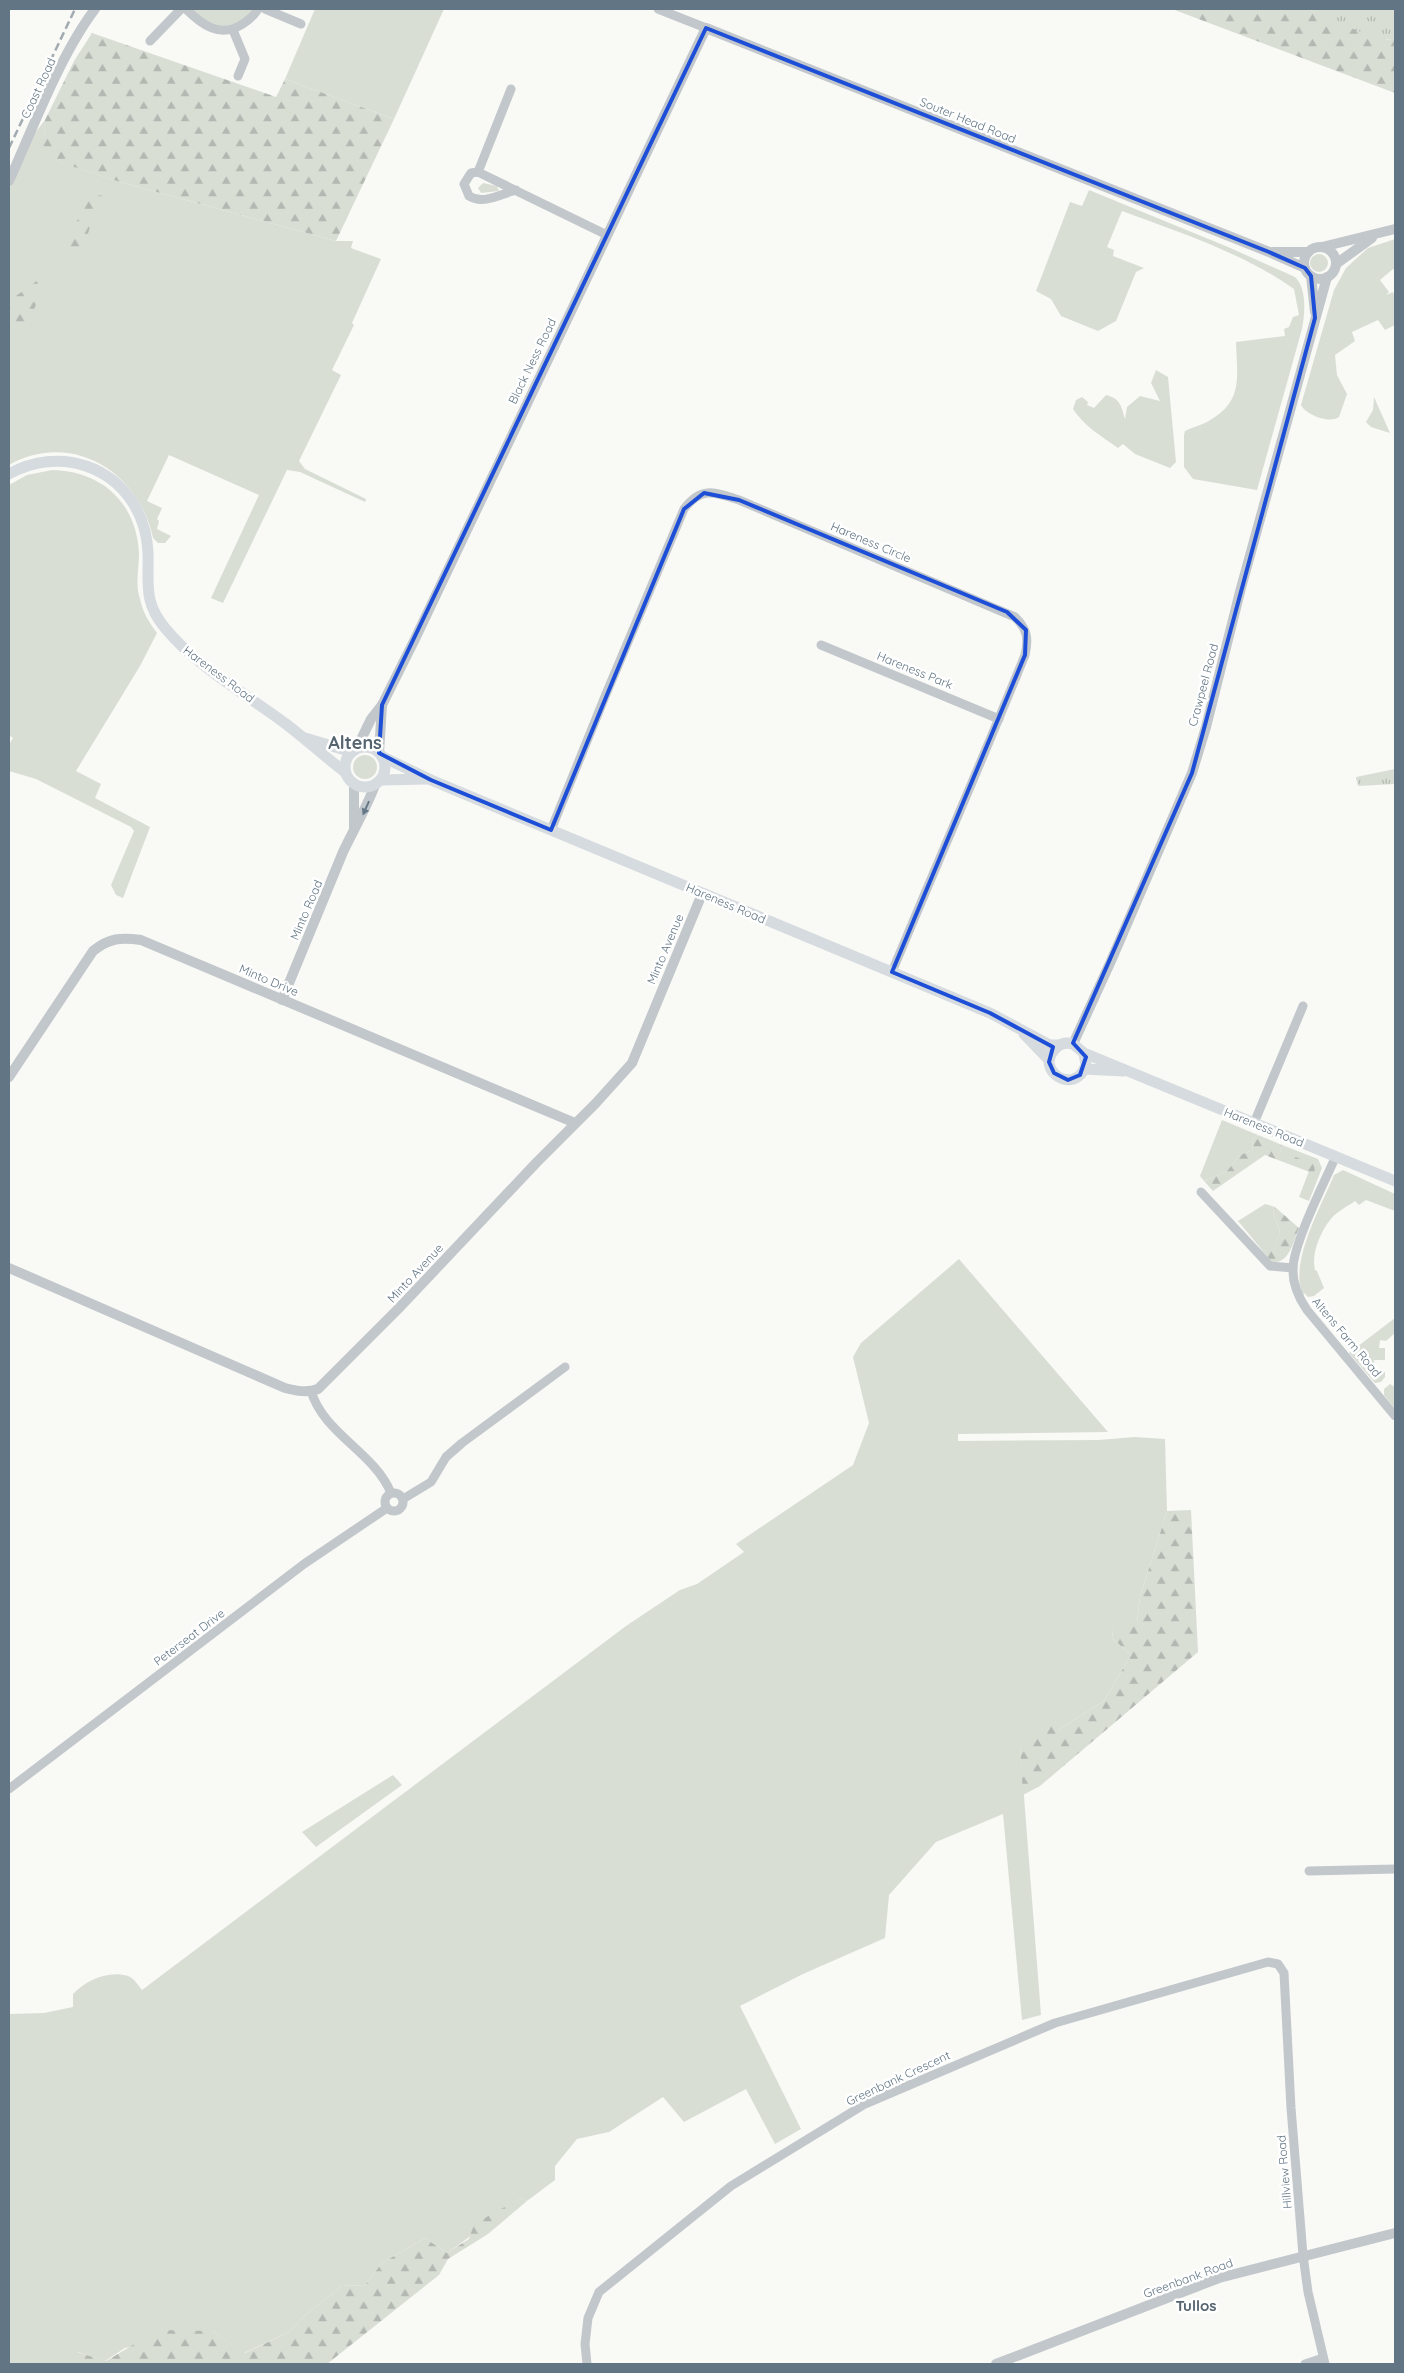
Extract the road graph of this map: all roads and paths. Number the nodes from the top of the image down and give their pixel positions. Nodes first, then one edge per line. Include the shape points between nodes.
1 (95, 9) edge
2 (181, 9) edge
3 (186, 9) edge
4 (258, 9) edge
5 (265, 9) edge
6 (658, 9) edge
7 (301, 24) dead end
8 (706, 28) junction
9 (233, 30) junction
10 (150, 41) dead end
11 (238, 76) dead end
12 (511, 90) dead end
13 (478, 172) junction
14 (9, 181) edge
15 (516, 190) junction
16 (1395, 229) edge
17 (607, 234) junction
18 (1374, 236) junction
19 (1322, 247) junction
20 (1269, 252) junction
21 (1308, 252) junction
22 (1336, 264) junction
23 (1308, 272) junction
24 (1327, 277) junction
25 (1315, 318) junction
26 (9, 474) edge
27 (820, 645) dead end
28 (382, 705) junction
29 (999, 718) junction
30 (303, 738) junction
31 (355, 750) junction
32 (381, 755) junction
33 (345, 772) junction
34 (431, 780) junction
35 (378, 782) junction
36 (354, 784) junction
37 (354, 829) junction
38 (550, 830) junction
39 (702, 894) junction
40 (892, 972) junction
41 (282, 1000) junction
42 (1303, 1006) dead end
43 (1019, 1029) junction
44 (1073, 1044) junction
45 (1058, 1045) junction
46 (1084, 1053) junction
47 (1049, 1060) junction
48 (1084, 1069) junction
49 (1133, 1072) junction
50 (9, 1077) edge
51 (575, 1123) junction
52 (1254, 1123) junction
53 (1336, 1156) junction
54 (1395, 1181) edge
55 (1201, 1192) dead end
56 (9, 1268) edge
57 (1293, 1268) junction
58 (565, 1367) dead end
59 (311, 1391) junction
60 (1395, 1416) edge
61 (391, 1493) junction
62 (403, 1499) junction
63 (387, 1508) junction
64 (9, 1789) edge
65 (1395, 1869) edge
66 (1309, 1871) dead end
67 (1285, 1976) joint
68 (1395, 2233) edge
69 (1304, 2255) junction
70 (1324, 2361) edge
71 (587, 2364) edge
72 (996, 2364) edge
73 (1305, 2364) edge

1 - 14 street, Coast Road via 61,68
2 - 10 street
3 - 9 street via 212,29
4 - 9 street via 248,21
5 - 7 street
6 - 8 street, Souter Head Road
8 - 17 street, Black Ness Road
8 - 20 street, Souter Head Road
9 - 11 street via 245,60
12 - 13 street
13 - 15 street
13 - 15 street via 471,173 464,184 472,198 491,198
15 - 17 street
16 - 18 street
17 - 28 street, Black Ness Road
18 - 19 street
18 - 22 street
19 - 21 street
19 - 22 street via 1330,251
20 - 21 street, Souter Head Road
20 - 23 street, Souter Head Road
21 - 23 street via 1304,260
22 - 24 street
23 - 24 street via 1322,279
23 - 25 street, Crawpeel Road
24 - 25 street, Crawpeel Road
25 - 44 street, Crawpeel Road via 1192,773
26 - 30 main road, Hareness Road via 24,466 66,461 98,470 111,478 140,514 148,552 148,597 164,628 186,650
27 - 29 street, Hareness Park
28 - 31 street, Black Ness Road
28 - 32 street, Black Ness Road
29 - 38 street, Hareness Circle via 1028,643 1026,630 1015,617 740,500 704,493 696,496 684,509
29 - 40 street, Hareness Circle
30 - 31 main road
30 - 33 main road, Hareness Road
31 - 32 main road via 369,747
31 - 33 main road via 345,763
32 - 34 main road, Hareness Road
32 - 35 main road via 385,771
33 - 36 main road
34 - 35 main road, Hareness Road
34 - 38 main road, Hareness Road
35 - 36 main road via 365,788
35 -> 37 street, Minto Road
36 - 37 street, Minto Road
37 - 41 street, Minto Road
38 - 39 main road, Hareness Road
39 - 40 main road, Hareness Road
39 - 51 street, Minto Avenue via 632,1062
40 - 43 main road, Hareness Road via 990,1013
41 - 50 street, Minto Drive via 141,940 113,938 93,951
41 - 51 street, Minto Drive
42 - 52 street
43 - 45 main road, Hareness Road via 1050,1045
43 - 47 main road, Hareness Road
44 - 45 main road
44 - 46 main road
45 - 47 main road
46 - 48 main road
46 - 49 main road, Hareness Road
47 - 48 main road via 1052,1071 1062,1079 1074,1079
48 - 49 main road, Hareness Road
49 - 52 main road, Hareness Road
51 - 59 street, Minto Avenue via 328,1381
52 - 53 main road, Hareness Road
53 - 54 main road, Hareness Road
53 - 57 street, Altens Farm Road via 1297,1249
55 - 57 street via 1270,1266
56 - 59 street via 285,1388
57 - 60 street, Altens Farm Road via 1296,1292 1302,1303
58 - 62 street via 446,1457 431,1482
59 - 61 street via 323,1415 381,1474
61 - 62 street via 397,1493
61 - 63 street via 385,1499
62 - 63 street via 399,1510
63 - 64 street, Peterseat Drive via 304,1564
65 - 66 street
67 - 69 street, Hillview Road via 1291,2108
67 - 71 street, Greenbank Crescent via 1278,1964 1259,1963 1055,2023 866,2104 730,2186 599,2292 588,2318
68 - 69 street, Greenbank Road
69 - 70 street, Hillview Road via 1308,2292
69 - 72 street, Greenbank Road via 1219,2278
70 - 73 street

